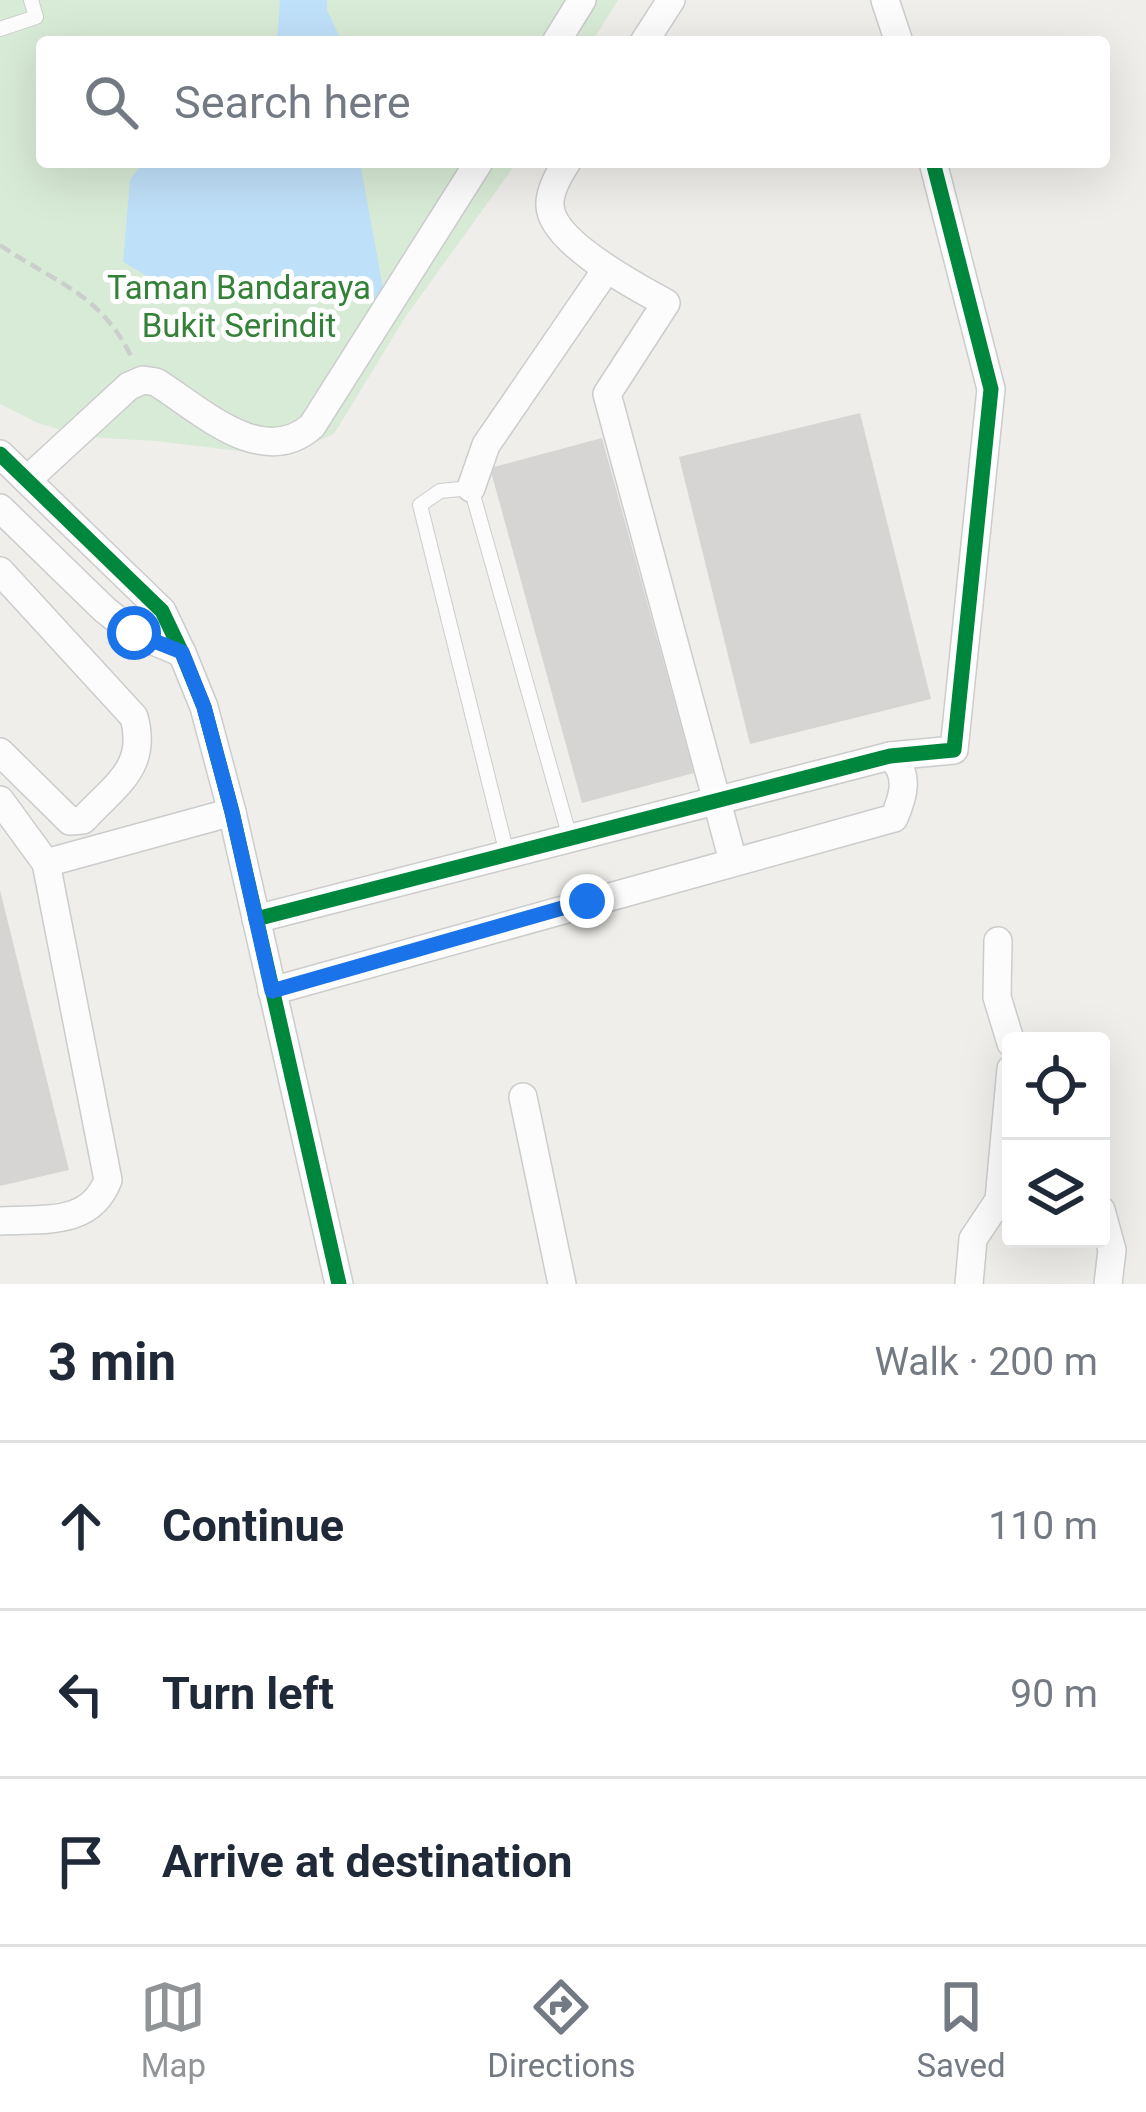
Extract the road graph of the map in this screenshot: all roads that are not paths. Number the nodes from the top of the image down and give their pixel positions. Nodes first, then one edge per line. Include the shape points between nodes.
1 (31, 0) edge
2 (582, 0) edge
3 (671, 0) edge
4 (885, 0) edge
5 (0, 29) edge
6 (560, 36) edge
7 (648, 36) edge
8 (897, 36) edge
9 (475, 168) edge
10 (564, 168) edge
11 (935, 168) edge
12 (606, 270) junction
13 (0, 454) edge
14 (35, 488) junction
15 (471, 488) junction
16 (0, 508) edge
17 (21, 528) junction
18 (0, 549) edge
19 (0, 572) edge
20 (182, 652) junction
21 (0, 752) edge
22 (890, 756) junction
23 (0, 800) edge
24 (716, 800) junction
25 (232, 812) junction
26 (570, 838) junction
27 (507, 855) junction
28 (733, 861) junction
29 (46, 862) junction
30 (256, 919) junction
31 (998, 941) dead end
32 (272, 991) junction
33 (1008, 1032) edge
34 (524, 1097) dead end
35 (1004, 1140) edge
36 (0, 1221) edge
37 (1110, 1243) edge
38 (339, 1284) edge
39 (562, 1284) edge
40 (969, 1284) edge
41 (1108, 1284) edge

1 - 5 lane via 37,17
2 - 6 street
3 - 7 street
4 - 8 street
9 - 14 street via 312,426 294,442 244,437 143,380
10 - 12 street via 549,202 552,216
11 - 22 street via 991,389 954,749
12 - 15 street via 486,445
12 - 24 street via 666,303 607,394
13 - 14 street
14 - 17 street
14 - 20 street via 162,611
15 - 26 lane
15 - 27 lane via 440,490 420,505
16 - 17 street
17 - 18 street
17 - 20 street via 134,633
19 - 21 street via 134,717 141,740 136,761 83,820 70,821
20 - 25 street
22 - 24 street
22 - 28 street via 904,782 895,818
23 - 29 street
24 - 26 street
24 - 28 street
25 - 29 street
25 - 30 street
26 - 27 street
27 - 30 street
28 - 32 street
29 - 36 street via 108,1180 100,1200 80,1215
30 - 32 street
31 - 33 street via 997,997
32 - 38 street
34 - 39 street
35 - 40 street via 999,1200 973,1239
37 - 41 street

